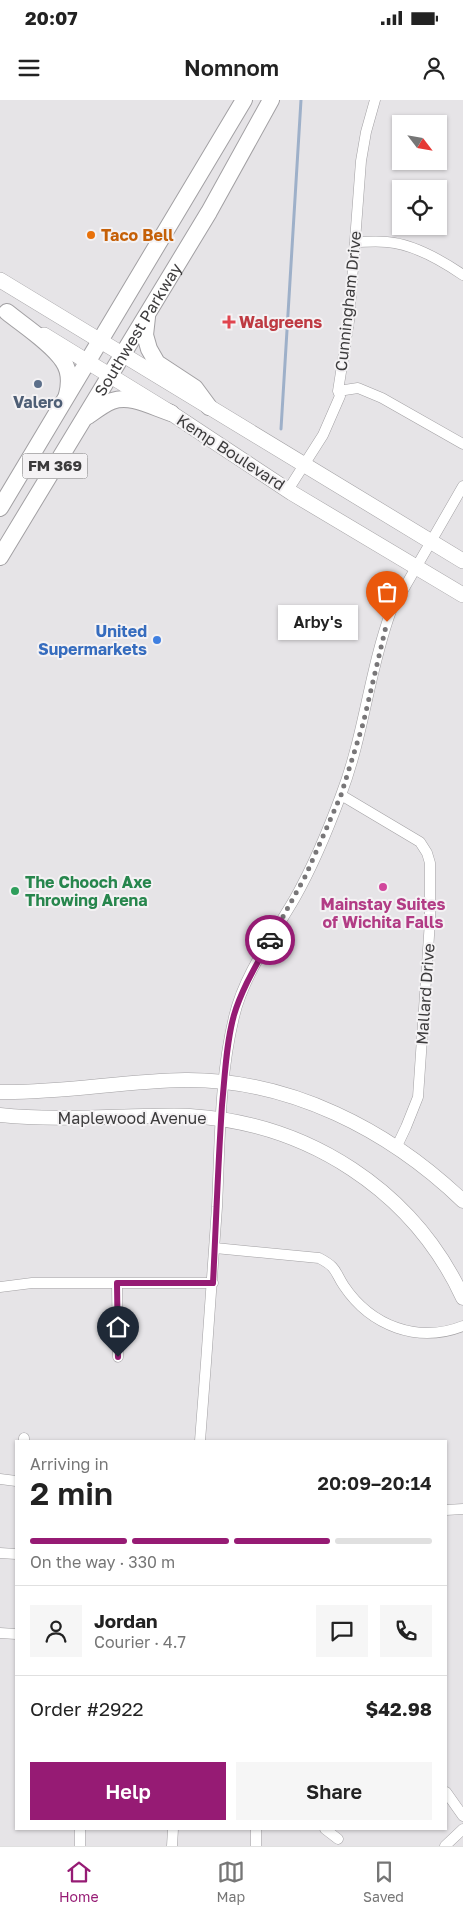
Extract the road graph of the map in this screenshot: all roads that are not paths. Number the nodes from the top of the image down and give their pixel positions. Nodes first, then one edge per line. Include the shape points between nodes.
1 (244, 100) edge
2 (271, 100) edge
3 (375, 100) edge
4 (220, 141) junction
5 (241, 155) junction
6 (355, 242) junction
7 (463, 275) edge
8 (0, 280) edge
9 (153, 304) junction
10 (3, 309) edge
11 (100, 341) junction
12 (123, 355) junction
13 (88, 362) junction
14 (110, 376) junction
15 (338, 390) junction
16 (66, 398) junction
17 (209, 407) junction
18 (170, 413) junction
19 (84, 419) junction
20 (463, 444) edge
21 (304, 465) junction
22 (463, 486) edge
23 (288, 490) junction
24 (0, 508) edge
25 (430, 541) junction
26 (0, 557) edge
27 (463, 561) edge
28 (415, 566) junction
29 (463, 595) edge
30 (341, 795) junction
31 (224, 1081) junction
32 (0, 1092) edge
33 (0, 1115) edge
34 (221, 1119) junction
35 (397, 1146) junction
36 (463, 1201) edge
37 (215, 1248) junction
38 (117, 1283) junction
39 (213, 1283) junction
40 (0, 1287) edge
41 (463, 1298) edge
42 (463, 1326) edge
43 (118, 1357) dead end
44 (200, 1440) edge
45 (0, 1479) edge
46 (15, 1481) edge
47 (463, 1509) edge
48 (447, 1510) edge
49 (0, 1553) edge
50 (15, 1554) edge
51 (0, 1633) edge
52 (15, 1634) edge
53 (447, 1793) edge
54 (463, 1816) edge
55 (463, 1829) edge
56 (80, 1830) edge
57 (173, 1830) edge
58 (256, 1830) edge
59 (326, 1830) edge
60 (338, 1839) dead end
61 (80, 1846) edge
62 (172, 1846) edge
63 (256, 1846) edge
64 (445, 1846) edge

1 - 4 main road, Southwest Parkway / FM 369
2 - 5 main road, Southwest Parkway / FM 369
3 - 6 street, Cunningham Drive via 361,161
4 - 5 main road
4 - 11 main road, Southwest Parkway / FM 369
5 - 9 main road, Southwest Parkway / FM 369
6 - 7 street via 388,242 413,248
6 - 15 street, Cunningham Drive
8 - 11 main road, Kemp Boulevard
9 - 12 main road, Southwest Parkway / FM 369
9 - 17 main road via 145,335 149,349 157,363 195,388
10 - 13 main road, Kemp Boulevard
10 - 16 main road via 64,362 69,386
11 - 12 main road, Kemp Boulevard
11 - 13 main road, Southwest Parkway / FM 369
12 - 14 main road, Southwest Parkway / FM 369
12 - 17 main road, Kemp Boulevard
13 - 14 main road, Kemp Boulevard
13 - 16 main road, Southwest Parkway / FM 369
14 - 18 main road, Kemp Boulevard
14 - 19 main road, Southwest Parkway / FM 369
15 - 20 street via 358,388 382,398
15 - 21 street, Cunningham Drive via 340,396 331,419
16 - 24 main road, Southwest Parkway / FM 369
17 - 21 main road, Kemp Boulevard
18 - 19 main road via 124,398 112,401
18 - 23 main road, Kemp Boulevard
19 - 26 main road, Southwest Parkway / FM 369
21 - 23 street, Cunningham Drive
21 - 25 main road, Kemp Boulevard
22 - 25 street
23 - 28 main road, Kemp Boulevard
25 - 27 main road, Kemp Boulevard
25 - 28 street
28 - 29 main road, Kemp Boulevard
28 - 30 street via 384,628 363,724
30 - 31 street via 306,875 240,998
30 - 35 street, Mallard Drive via 420,842 430,863 430,922 418,1097
31 - 32 street, Maplewood Avenue via 187,1080
31 - 34 street
31 - 35 street, Maplewood Avenue via 273,1091 322,1107
33 - 34 street, Maplewood Avenue
34 - 37 street
34 - 41 street, Maplewood Avenue via 287,1135 358,1172 409,1217 440,1257
35 - 36 street, Maplewood Avenue via 442,1180
37 - 39 street
37 - 42 street via 319,1258 330,1264 369,1315 404,1331 449,1332
38 - 39 street
38 - 40 street via 32,1283
38 - 43 street
39 - 44 street
45 - 46 street
47 - 48 street
49 - 50 street
51 - 52 street
53 - 54 street
55 - 64 street
56 - 61 street
57 - 62 street
58 - 63 street
59 - 60 street

